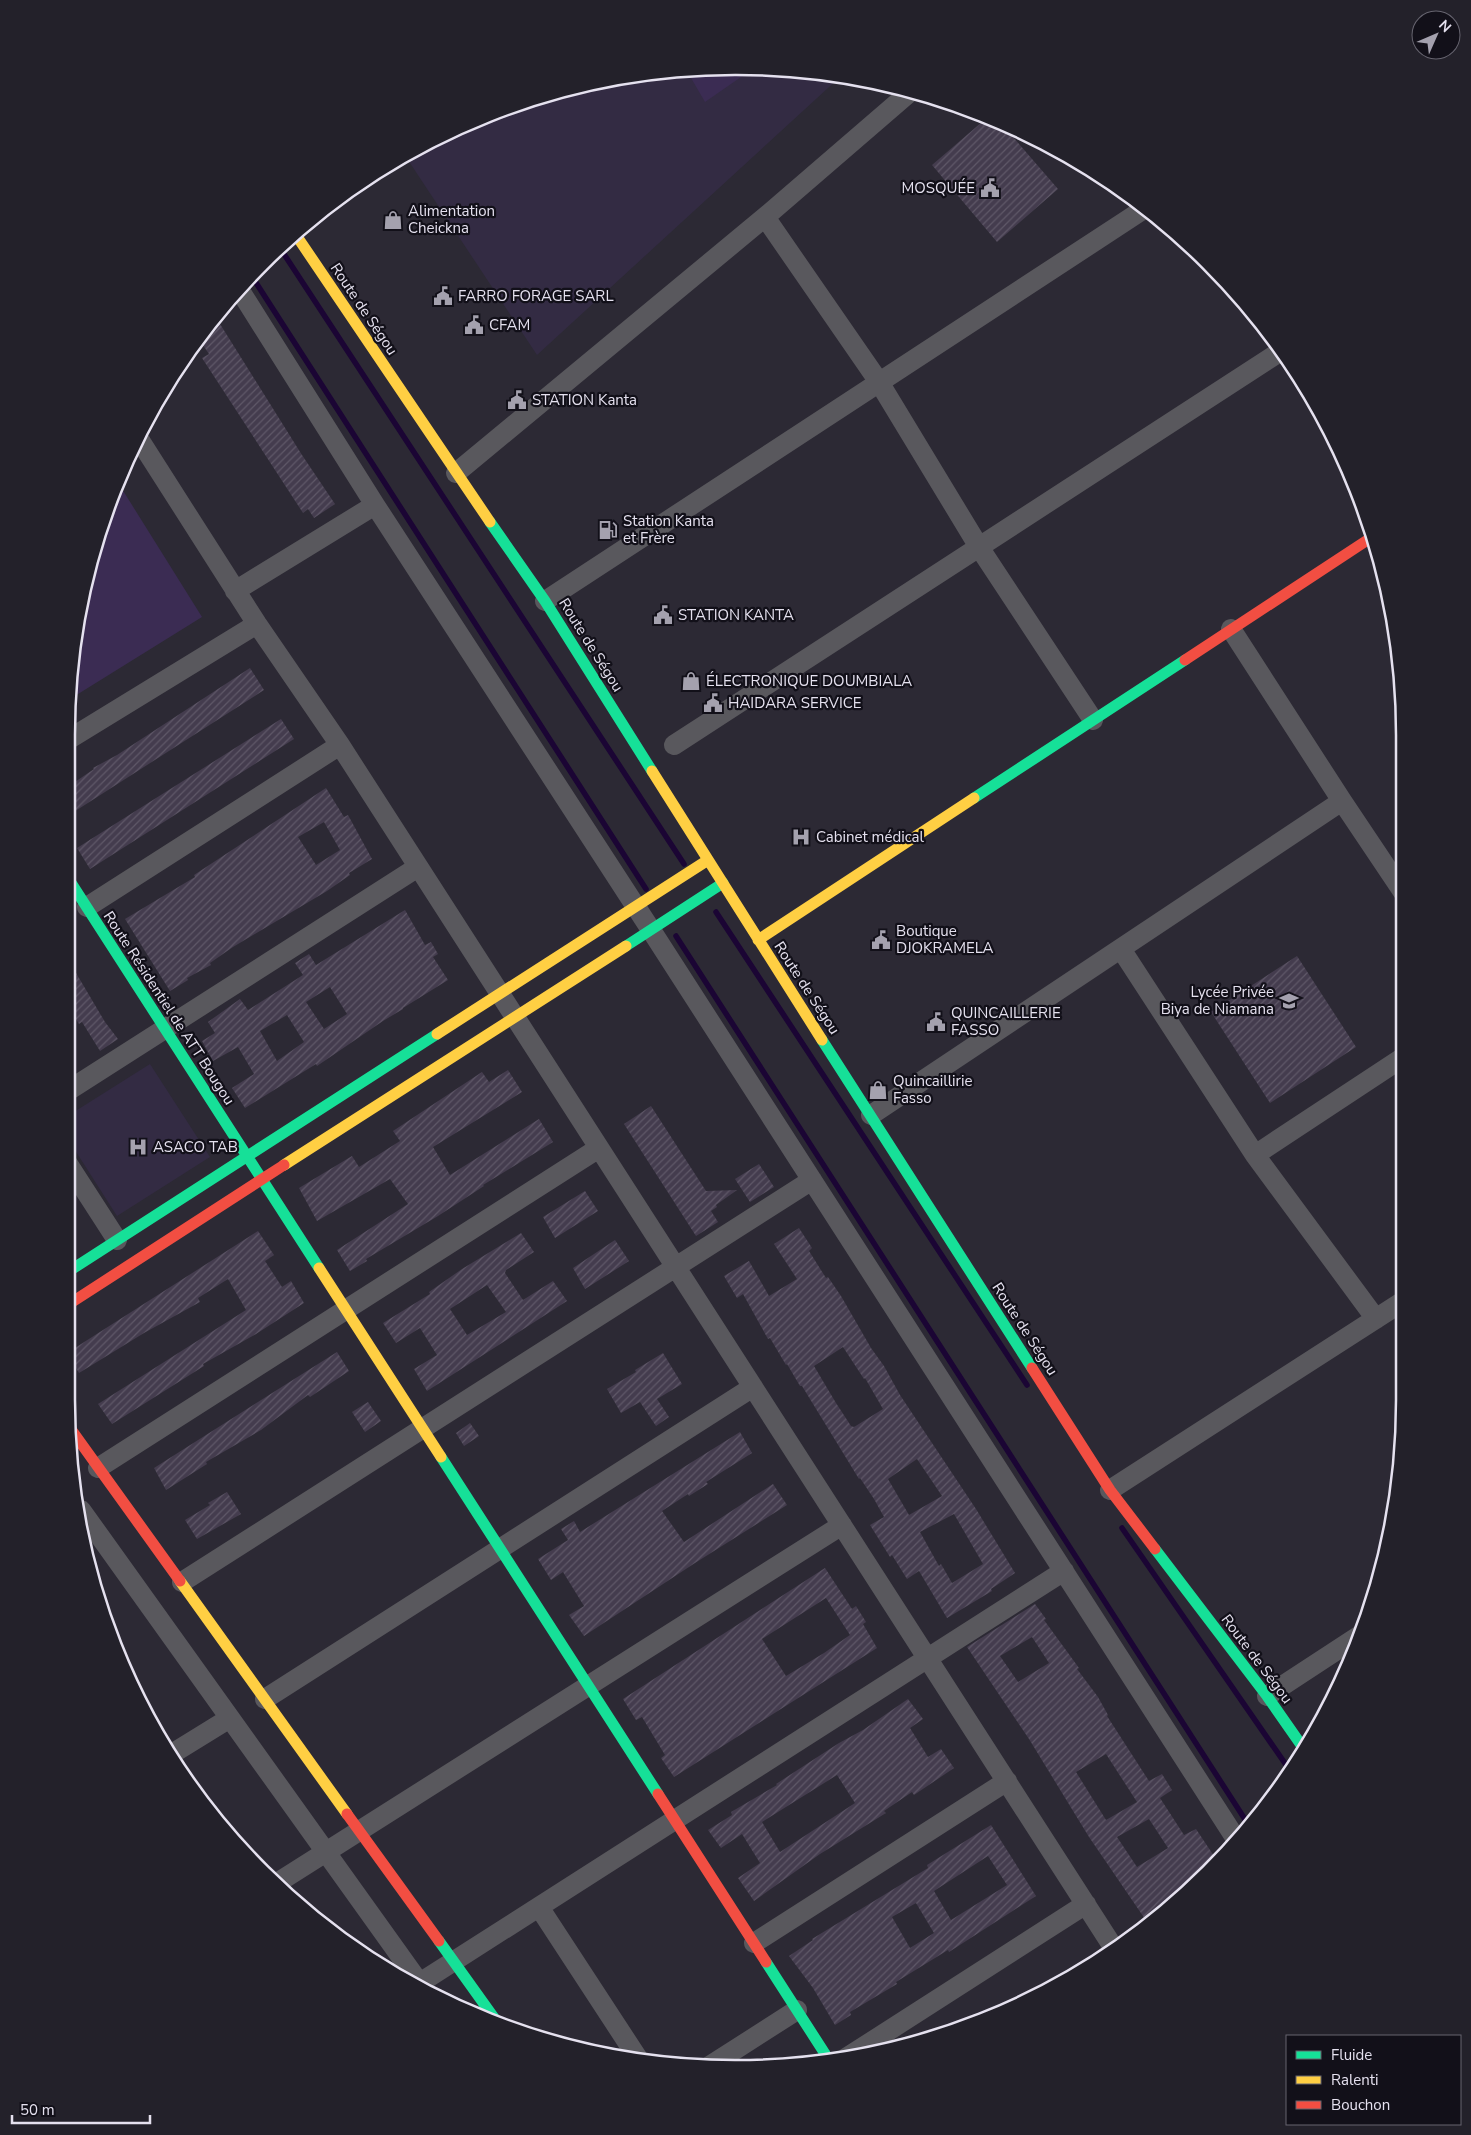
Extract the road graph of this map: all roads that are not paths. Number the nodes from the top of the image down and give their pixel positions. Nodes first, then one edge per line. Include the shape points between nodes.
1 (904, 97) edge
2 (1139, 212) edge
3 (765, 217) junction
4 (299, 240) edge
5 (243, 295) edge
6 (1275, 355) edge
7 (879, 382) junction
8 (142, 444) edge
9 (456, 473) junction
10 (375, 505) junction
11 (1366, 541) edge
12 (979, 547) junction
13 (235, 590) junction
14 (545, 601) junction
15 (257, 624) junction
16 (1231, 629) junction
17 (1093, 720) junction
18 (75, 735) edge
19 (340, 745) junction
20 (674, 745) dead end
21 (1342, 802) junction
22 (708, 860) junction
23 (418, 867) junction
24 (1396, 882) edge
25 (724, 883) junction
26 (75, 890) edge
27 (636, 906) junction
28 (86, 907) junction
29 (651, 930) junction
30 (758, 940) junction
31 (1121, 949) junction
32 (500, 994) junction
33 (515, 1017) junction
34 (165, 1029) junction
35 (1396, 1062) edge
36 (75, 1086) edge
37 (871, 1115) junction
38 (599, 1148) junction
39 (1255, 1155) junction
40 (247, 1156) junction
41 (75, 1175) edge
42 (262, 1180) junction
43 (812, 1180) junction
44 (117, 1240) junction
45 (75, 1267) edge
46 (676, 1267) junction
47 (75, 1300) edge
48 (1396, 1306) edge
49 (346, 1310) junction
50 (1376, 1319) junction
51 (753, 1387) junction
52 (422, 1429) junction
53 (76, 1436) edge
54 (98, 1468) junction
55 (1110, 1490) junction
56 (86, 1517) edge
57 (842, 1525) junction
58 (500, 1549) junction
59 (1064, 1571) junction
60 (182, 1582) junction
61 (1350, 1642) edge
62 (928, 1658) junction
63 (588, 1686) junction
64 (1267, 1696) junction
65 (265, 1700) junction
66 (230, 1718) junction
67 (1300, 1743) edge
68 (176, 1751) edge
69 (1007, 1781) junction
70 (674, 1820) junction
71 (359, 1831) junction
72 (1233, 1834) edge
73 (326, 1852) junction
74 (282, 1880) edge
75 (1086, 1904) junction
76 (539, 1906) junction
77 (754, 1943) junction
78 (1111, 1943) edge
79 (452, 1962) junction
80 (414, 1977) edge
81 (426, 1983) edge
82 (796, 2010) junction
83 (490, 2013) edge
84 (863, 2047) edge
85 (633, 2051) edge
86 (825, 2054) edge
87 (719, 2060) edge

1 - 3 street
2 - 7 street
3 - 7 street
3 - 9 street
4 - 9 main road, Route de Ségou
5 - 10 street
6 - 12 street
7 - 12 street
7 - 14 street
8 - 13 street
9 - 14 main road, Route de Ségou
10 - 13 street
10 - 27 street
11 - 16 main road
12 - 17 street
12 - 20 street
13 - 15 street
14 - 22 main road, Route de Ségou
15 - 18 street
15 - 19 street
16 - 17 main road
16 - 21 street
17 - 30 main road
19 - 23 street
19 - 28 street
21 - 24 street
21 - 31 street
22 - 25 main road, Route de Ségou
22 - 27 main road
23 - 32 street
23 - 34 street
25 - 29 main road
25 - 30 main road, Route de Ségou
26 - 28 main road, Route Résidentiel de ATT Bougou
27 - 29 street
27 - 32 main road
28 - 34 main road, Route Résidentiel de ATT Bougou
29 - 33 main road
29 - 43 street
30 - 37 main road, Route de Ségou
31 - 37 street
31 - 39 street
32 - 33 street
32 - 40 main road
33 - 38 street
33 - 42 main road
34 - 36 street
34 - 40 main road, Route Résidentiel de ATT Bougou
35 - 39 street
37 - 55 main road, Route de Ségou
38 - 46 street
38 - 49 street
39 - 50 street
40 - 42 main road, Route Résidentiel de ATT Bougou
40 - 44 main road
41 - 44 street
42 - 47 main road
42 - 49 main road, Route Résidentiel de ATT Bougou
43 - 46 street
43 - 59 street
44 - 45 main road
46 - 51 street
46 - 52 street
48 - 50 street
49 - 52 main road, Route Résidentiel de ATT Bougou
49 - 54 street
50 - 55 street
51 - 57 street
51 - 58 street
52 - 58 main road, Route Résidentiel de ATT Bougou
52 - 60 street
53 - 54 main road
54 - 60 main road
55 - 64 main road, Route de Ségou
56 - 66 street
57 - 62 street
57 - 63 street
58 - 63 main road, Route Résidentiel de ATT Bougou
58 - 65 street
59 - 62 street
59 - 72 street
60 - 65 main road
61 - 64 street
62 - 69 street
62 - 70 street
63 - 70 main road, Route Résidentiel de ATT Bougou
63 - 71 street
64 - 67 main road, Route de Ségou
65 - 71 main road
66 - 68 street
66 - 73 street
69 - 75 street
69 - 77 street
70 - 76 street
70 - 77 main road, Route Résidentiel de ATT Bougou
71 - 73 street
71 - 79 main road
73 - 74 street
73 - 80 street
75 - 78 street
75 - 84 street
76 - 79 street
76 - 85 street
77 - 82 main road, Route Résidentiel de ATT Bougou
79 - 81 street
79 - 83 main road
82 - 86 main road, Route Résidentiel de ATT Bougou
82 - 87 street

